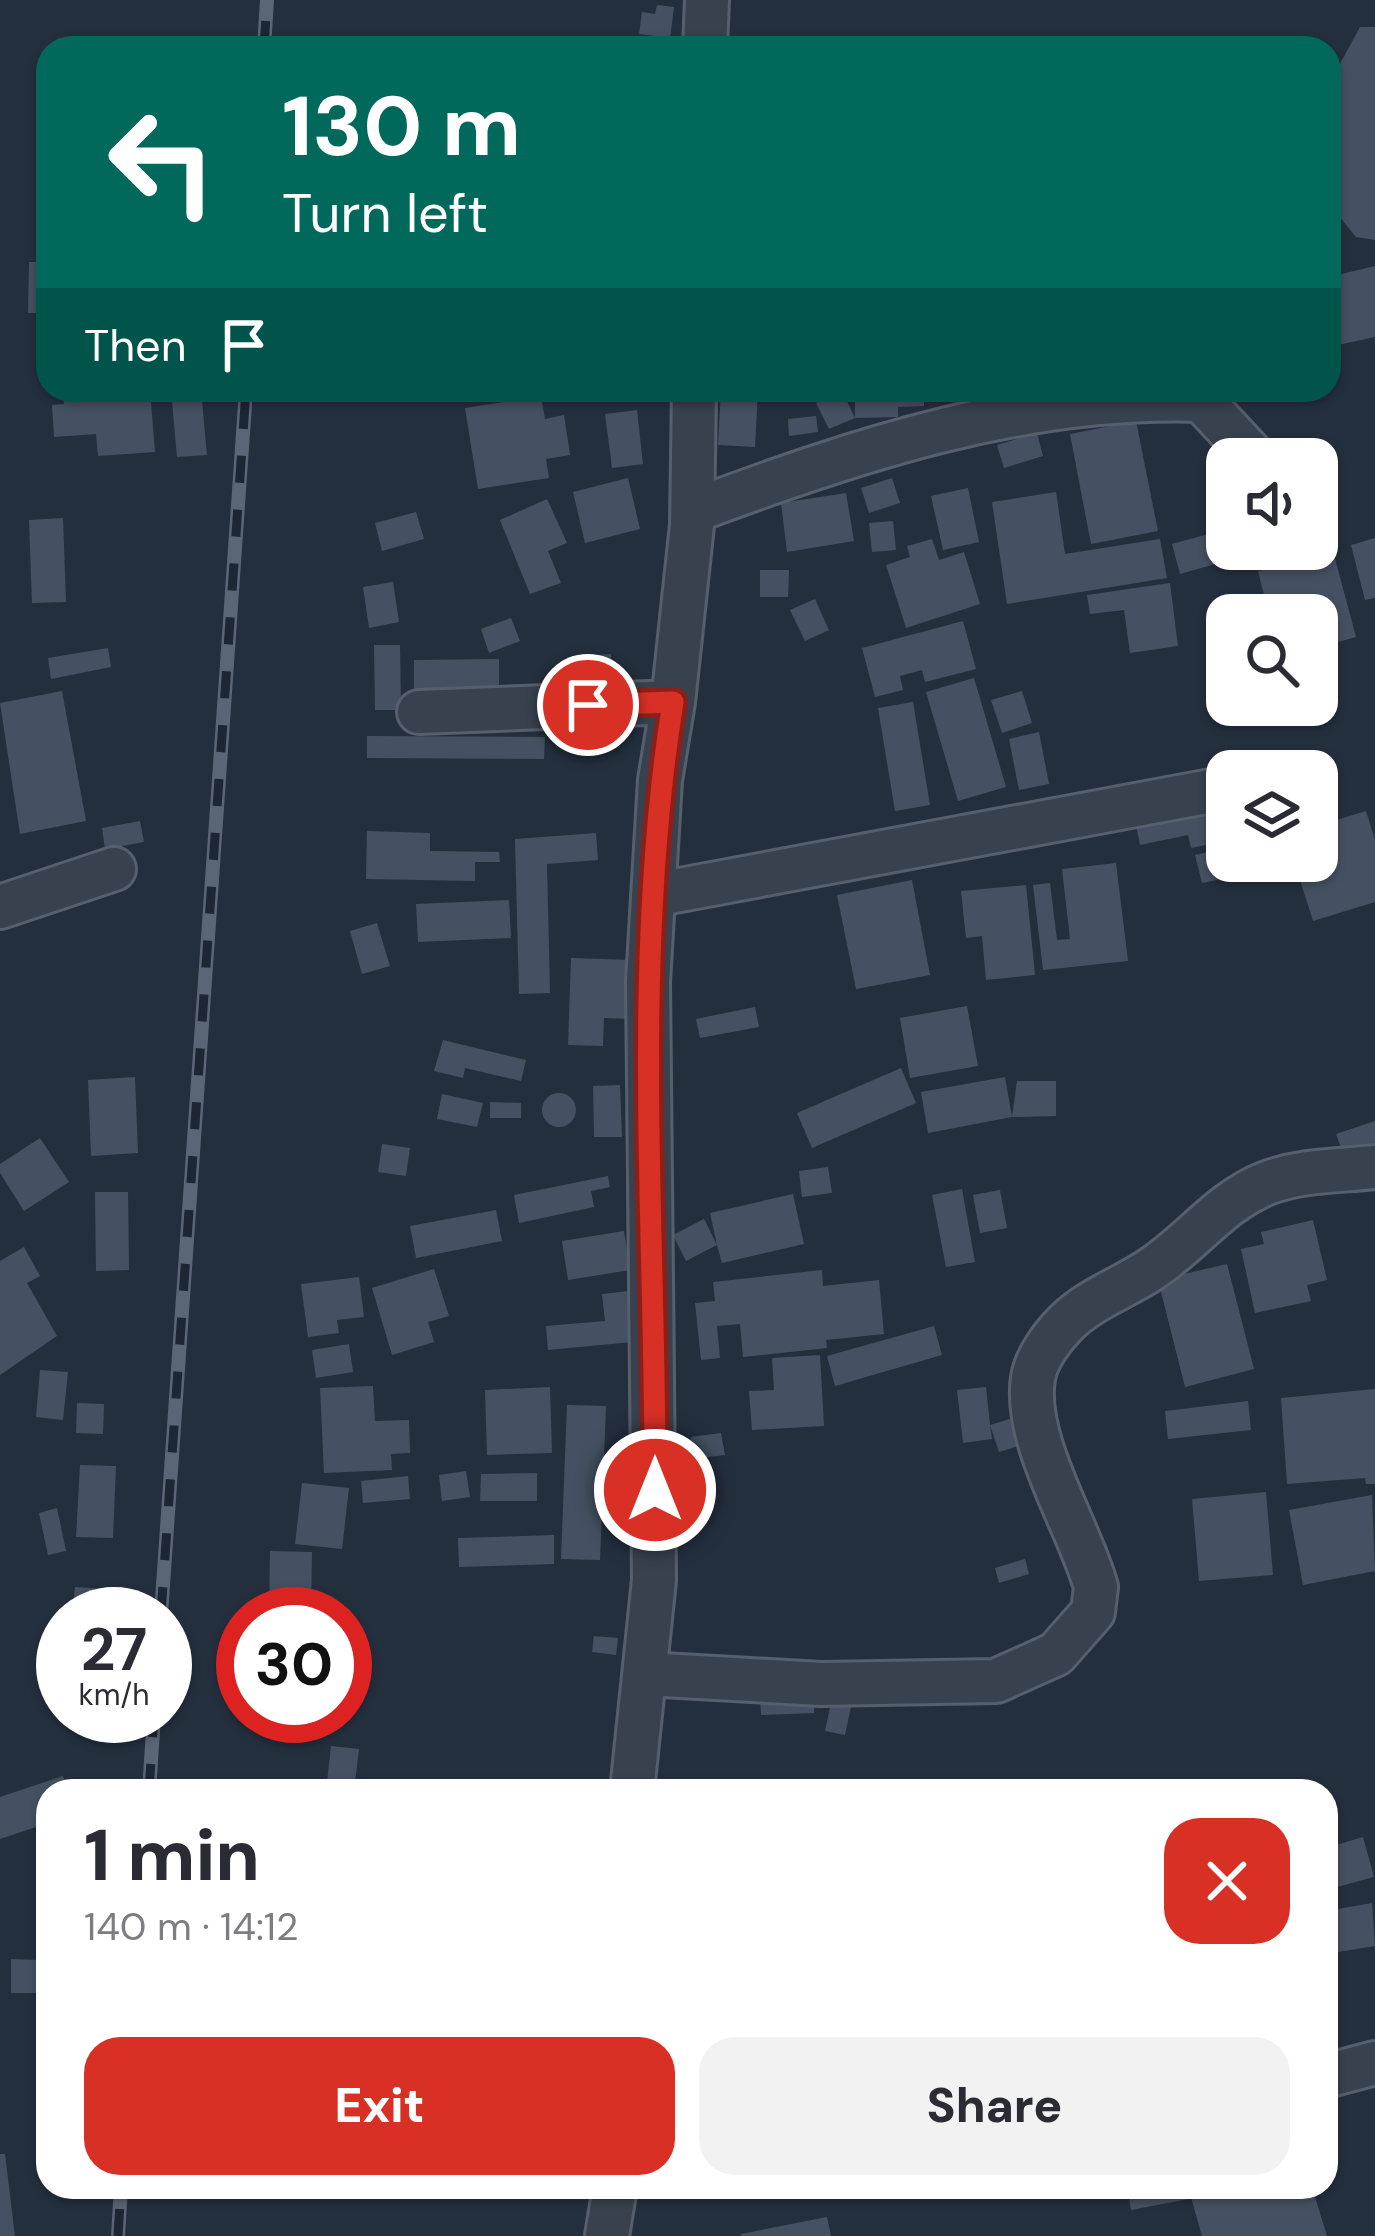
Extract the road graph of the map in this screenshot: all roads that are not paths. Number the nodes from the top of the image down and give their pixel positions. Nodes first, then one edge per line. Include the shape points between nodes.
1 (707, 0) edge
2 (706, 36) edge
3 (684, 402) edge
4 (1100, 402) edge
5 (1203, 402) edge
6 (1236, 438) edge
7 (693, 511) junction
8 (673, 702) junction
9 (419, 712) dead end
10 (1206, 792) edge
11 (115, 869) dead end
12 (653, 895) junction
13 (0, 908) edge
14 (1375, 1168) edge
15 (646, 1674) junction
16 (633, 1779) edge
17 (1375, 2063) edge
18 (1338, 2073) edge
19 (613, 2199) edge
20 (607, 2236) edge

1 - 2 street
3 - 7 street
4 - 7 street via 1034,409 826,461
5 - 6 street
7 - 8 street
8 - 9 street
8 - 12 street
10 - 12 street
11 - 13 street
12 - 15 street via 654,1558
14 - 15 street via 1308,1172 1236,1199 1153,1269 1066,1322 1041,1354 1034,1411 1096,1587 1093,1612 1056,1654 997,1681 821,1684
15 - 16 street
17 - 18 street
19 - 20 street

